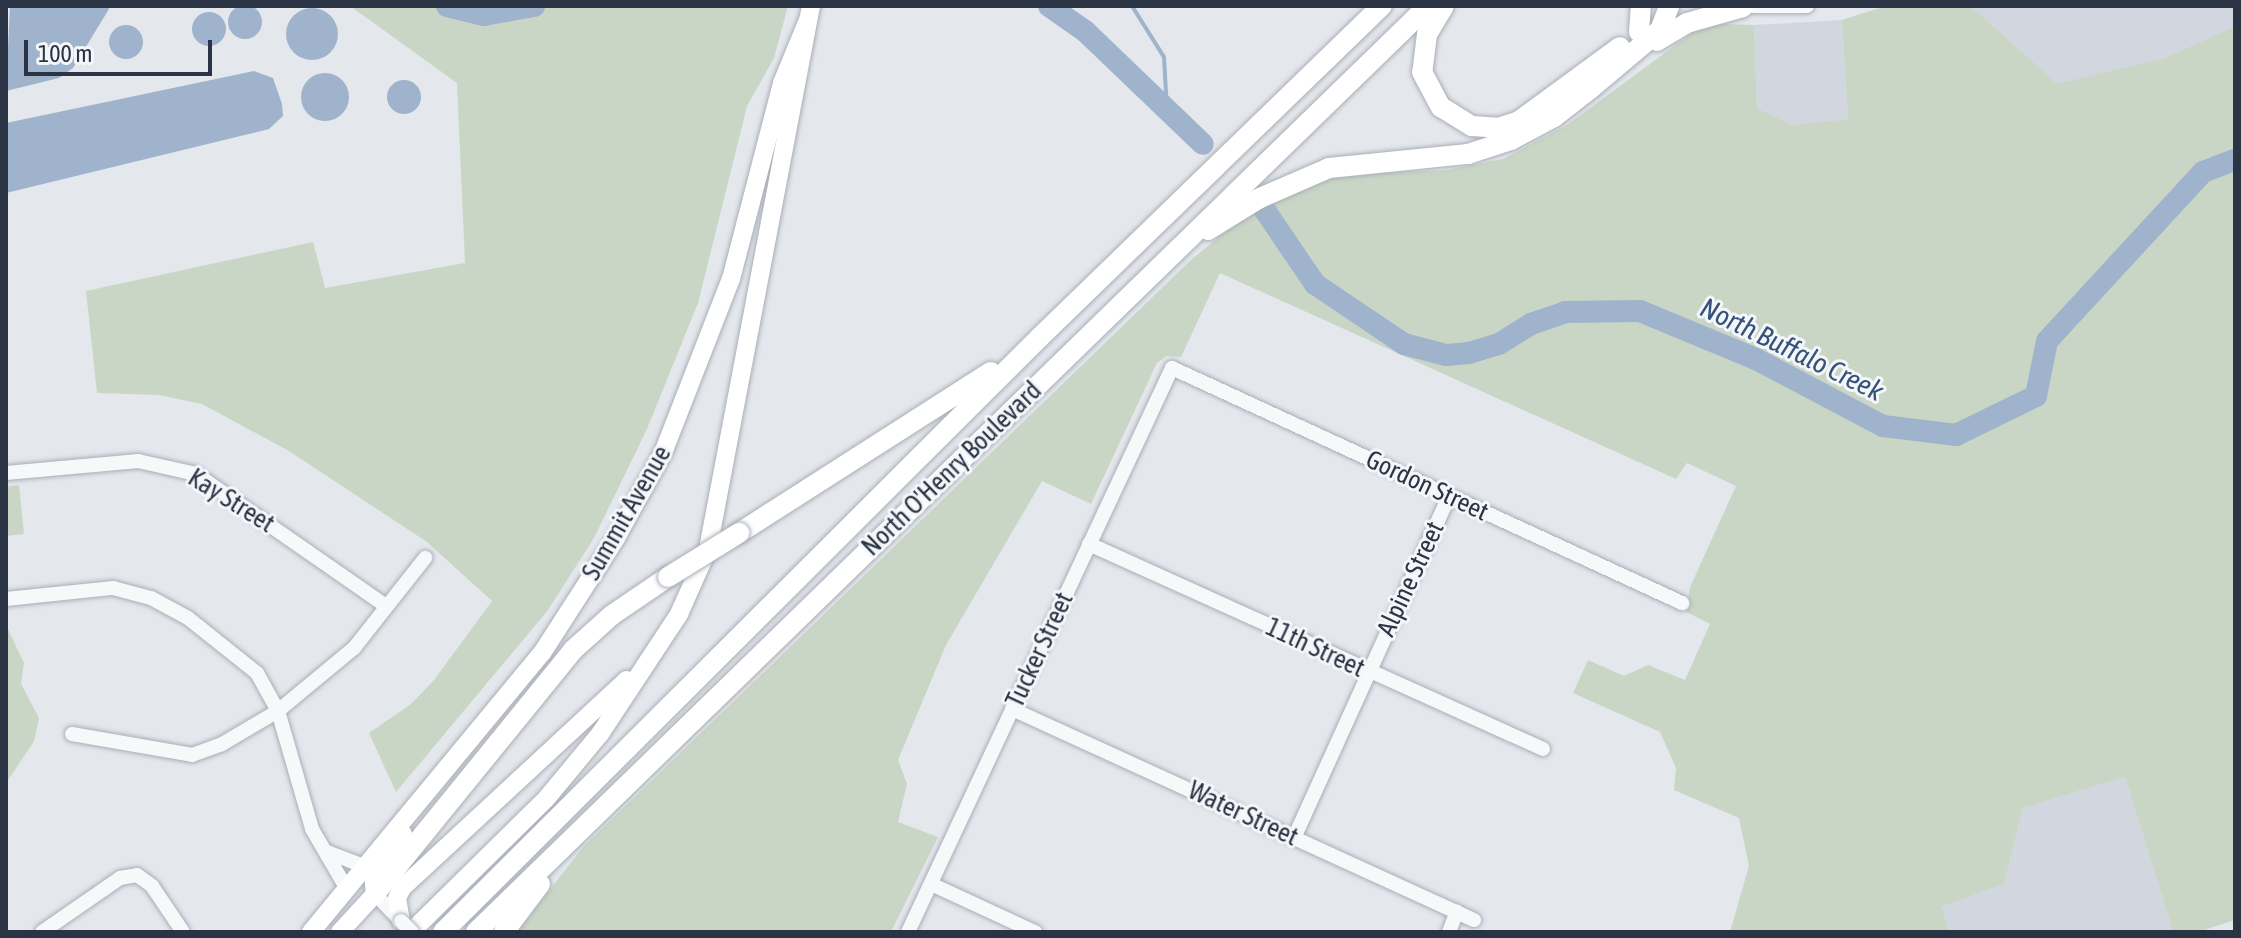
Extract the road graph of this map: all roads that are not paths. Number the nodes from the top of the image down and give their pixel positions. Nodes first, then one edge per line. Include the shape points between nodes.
1 (1382, 6) edge
2 (1428, 6) edge
3 (1444, 6) edge
4 (1641, 6) edge
5 (1663, 6) edge
6 (1669, 6) edge
7 (1807, 6) edge
8 (1739, 7) edge
9 (810, 13) edge
10 (1639, 32) junction
11 (1632, 53) junction
12 (1174, 251) junction
13 (1040, 337) junction
14 (1172, 368) joint
15 (6, 473) edge
16 (1449, 496) junction
17 (1089, 544) junction
18 (425, 558) dead end
19 (6, 599) edge
20 (1682, 603) dead end
21 (386, 606) junction
22 (662, 642) junction
23 (1368, 673) junction
24 (1012, 709) junction
25 (278, 711) junction
26 (72, 734) dead end
27 (462, 746) junction
28 (1543, 749) dead end
29 (581, 831) junction
30 (1294, 838) junction
31 (323, 850) junction
32 (361, 865) junction
33 (931, 884) junction
34 (345, 886) junction
35 (375, 894) junction
36 (1457, 911) junction
37 (1474, 920) dead end
38 (408, 928) edge
39 (42, 932) edge
40 (183, 932) edge
41 (311, 932) edge
42 (340, 932) edge
43 (443, 932) edge
44 (476, 932) edge
45 (504, 932) edge
46 (908, 932) edge
47 (1035, 932) edge
48 (1449, 932) edge

1 - 13 highway, North O'Henry Boulevard
2 - 12 highway, North O'Henry Boulevard
3 - 10 highway via 1427,34 1422,72 1441,107 1472,126 1498,128 1519,121
4 - 10 highway
5 - 10 highway
6 - 11 highway via 1660,30
7 - 8 street
8 - 11 highway via 1687,23
9 - 22 main road, Summit Avenue via 715,533
9 - 27 main road, Summit Avenue via 782,83 731,279 663,453 542,653
11 - 12 highway via 1554,117 1511,140 1468,154 1329,168 1260,198
12 - 29 highway, North O'Henry Boulevard
13 - 35 highway, bridge via 932,414 612,615 573,650
13 - 43 highway, North O'Henry Boulevard
14 - 16 street, Gordon Street
14 - 17 street, Tucker Street
15 - 21 street, Kay Street via 138,461 196,474
16 - 20 street, Gordon Street
16 - 23 street, Alpine Street
17 - 23 street, 11th Street
17 - 24 street, Tucker Street
18 - 21 street
19 - 25 street via 113,588 151,598 188,618 257,673
21 - 25 street via 354,648
22 - 38 main road, Summit Avenue via 600,734 546,799
22 - 38 main road via 622,686 402,888 397,898
23 - 28 street, 11th Street
23 - 30 street, Alpine Street
24 - 30 street, Water Street
24 - 33 street, Tucker Street
25 - 26 street via 192,755
25 - 31 street
27 - 32 main road, Summit Avenue
27 - 35 main road via 450,773 373,874
29 - 44 highway, North O'Henry Boulevard
29 - 45 highway
30 - 36 street, Water Street
31 - 32 street
31 - 34 street
32 - 34 main road, Summit Avenue
33 - 46 street, Tucker Street
33 - 47 street
34 - 41 main road, Summit Avenue
35 - 38 street
35 - 42 main road
36 - 37 street, Water Street
36 - 48 street
39 - 40 street via 120,878 137,875 152,886

